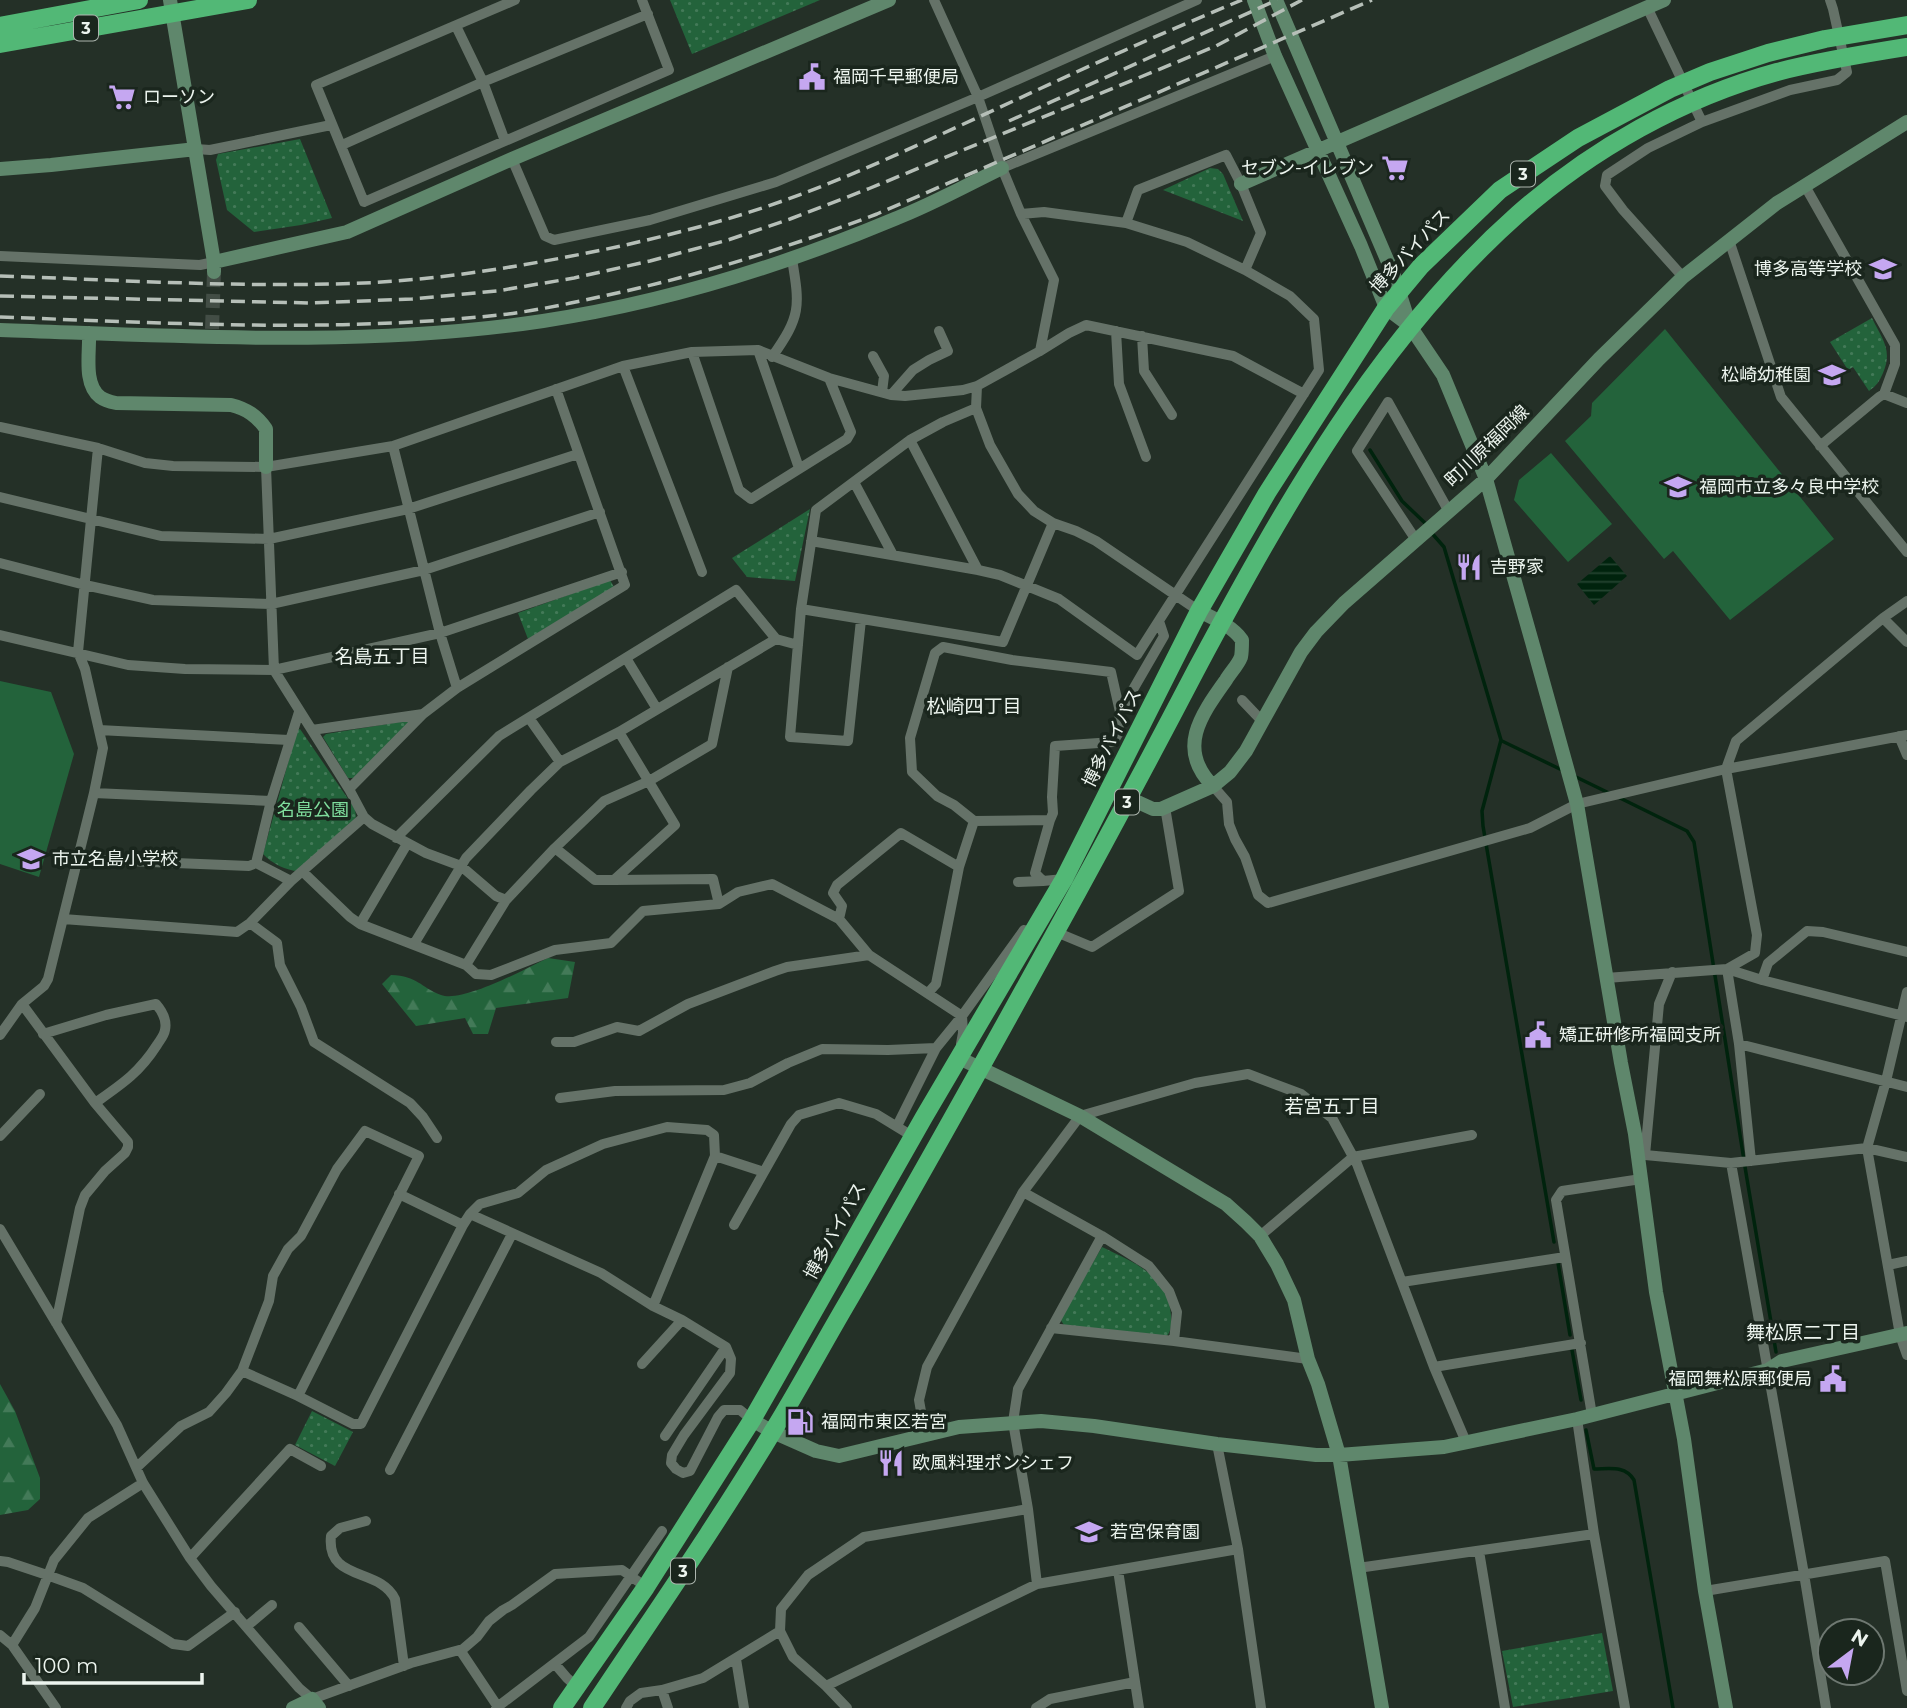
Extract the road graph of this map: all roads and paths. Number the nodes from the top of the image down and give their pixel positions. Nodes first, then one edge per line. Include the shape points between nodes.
1 (139, 0) edge
2 (248, 0) edge
3 (515, 0) edge
4 (642, 0) edge
5 (890, 0) edge
6 (934, 0) edge
7 (1197, 0) edge
8 (1254, 0) edge
9 (1276, 0) edge
10 (1664, 0) edge
11 (1830, 0) edge
12 (91, 5) edge
13 (171, 6) edge
14 (1647, 7) junction
15 (648, 14) junction
16 (1907, 25) edge
17 (0, 26) edge
18 (456, 26) junction
19 (0, 44) edge
20 (1907, 47) edge
21 (1275, 56) junction
22 (483, 82) junction
23 (978, 97) junction
24 (1702, 122) junction
25 (1907, 122) edge
26 (331, 125) junction
27 (505, 141) junction
28 (1336, 142) junction
29 (342, 145) junction
30 (196, 149) junction
31 (1317, 150) junction
32 (512, 159) junction
33 (1002, 168) junction
34 (0, 169) edge
35 (1241, 184) junction
36 (1805, 186) junction
37 (1021, 214) junction
38 (1126, 223) junction
39 (1729, 240) junction
40 (0, 256) edge
41 (792, 259) junction
42 (214, 267) junction
43 (1245, 270) junction
44 (1683, 277) junction
45 (1400, 290) junction
46 (1386, 308) junction
47 (1410, 326) junction
48 (0, 330) edge
49 (939, 331) dead end
50 (1116, 331) junction
51 (89, 333) junction
52 (1142, 336) junction
53 (758, 350) junction
54 (1041, 351) junction
55 (692, 352) junction
56 (772, 356) junction
57 (873, 356) dead end
58 (624, 366) junction
59 (829, 378) junction
60 (977, 386) junction
61 (556, 389) junction
62 (887, 394) junction
63 (1304, 394) junction
64 (1884, 394) junction
65 (1907, 403) edge
66 (976, 408) junction
67 (1172, 415) dead end
68 (0, 427) edge
69 (910, 440) junction
70 (393, 446) junction
71 (1820, 446) junction
72 (98, 448) junction
73 (578, 454) junction
74 (1146, 457) dead end
75 (267, 467) junction
76 (799, 468) junction
77 (1486, 479) junction
78 (853, 482) junction
79 (0, 497) edge
80 (408, 509) junction
81 (1448, 510) junction
82 (600, 512) junction
83 (92, 519) junction
84 (1053, 523) junction
85 (269, 538) junction
86 (1416, 540) junction
87 (811, 541) junction
88 (1907, 552) edge
89 (893, 555) junction
90 (0, 563) edge
91 (424, 570) junction
92 (978, 570) junction
93 (622, 572) junction
94 (702, 572) dead end
95 (85, 585) junction
96 (1027, 586) junction
97 (1174, 595) junction
98 (1907, 601) edge
99 (271, 604) junction
100 (801, 610) junction
101 (1199, 611) junction
102 (1883, 618) junction
103 (861, 620) junction
104 (1158, 621) junction
105 (1222, 622) junction
106 (440, 633) junction
107 (0, 635) edge
108 (776, 639) junction
109 (1907, 642) edge
110 (798, 645) junction
111 (78, 653) junction
112 (626, 658) junction
113 (728, 667) junction
114 (274, 670) junction
115 (457, 688) junction
116 (1242, 700) dead end
117 (657, 709) junction
118 (299, 712) junction
119 (1120, 712) junction
120 (423, 714) junction
121 (529, 718) junction
122 (1262, 721) junction
123 (99, 730) junction
124 (312, 730) junction
125 (619, 732) junction
126 (1903, 735) edge
127 (289, 740) junction
128 (1907, 755) edge
129 (560, 762) junction
130 (1726, 769) junction
131 (649, 780) junction
132 (1213, 786) junction
133 (349, 789) junction
134 (94, 793) junction
135 (1129, 799) junction
136 (271, 801) junction
137 (1577, 804) junction
138 (1165, 807) junction
139 (364, 817) junction
140 (1050, 820) junction
141 (974, 821) junction
142 (397, 838) junction
143 (407, 844) junction
144 (555, 848) junction
145 (78, 859) junction
146 (256, 863) junction
147 (461, 866) junction
148 (959, 867) junction
149 (303, 872) junction
150 (1064, 879) junction
151 (614, 880) junction
152 (291, 881) junction
153 (1043, 881) junction
154 (1018, 882) dead end
155 (506, 900) junction
156 (719, 904) junction
157 (63, 919) junction
158 (839, 919) junction
159 (250, 923) junction
160 (360, 924) junction
161 (1024, 930) dead end
162 (1056, 932) junction
163 (414, 944) junction
164 (1907, 952) edge
165 (870, 955) junction
166 (466, 965) junction
167 (1727, 969) junction
168 (1672, 972) junction
169 (1606, 978) junction
170 (1762, 980) junction
171 (1907, 992) edge
172 (928, 993) junction
173 (22, 1004) junction
174 (962, 1016) junction
175 (1904, 1017) edge
176 (43, 1034) junction
177 (0, 1035) edge
178 (556, 1042) dead end
179 (1739, 1044) junction
180 (936, 1048) junction
181 (959, 1058) junction
182 (980, 1068) junction
183 (1886, 1082) junction
184 (1907, 1087) edge
185 (40, 1094) dead end
186 (560, 1098) dead end
187 (96, 1103) junction
188 (1080, 1116) junction
189 (897, 1126) junction
190 (1472, 1135) dead end
191 (0, 1136) edge
192 (912, 1136) junction
193 (436, 1138) dead end
194 (1867, 1148) junction
195 (1641, 1153) junction
196 (715, 1156) junction
197 (1353, 1157) junction
198 (1907, 1157) edge
199 (1751, 1161) junction
200 (1731, 1163) junction
201 (764, 1172) junction
202 (1641, 1179) junction
203 (1023, 1192) junction
204 (399, 1194) junction
205 (470, 1214) junction
206 (463, 1225) junction
207 (734, 1225) dead end
208 (0, 1229) edge
209 (512, 1234) junction
210 (1102, 1236) junction
211 (1260, 1236) junction
212 (1565, 1257) junction
213 (1907, 1261) edge
214 (1888, 1265) junction
215 (1402, 1282) junction
216 (653, 1306) junction
217 (682, 1320) junction
218 (56, 1323) junction
219 (1051, 1328) junction
220 (1174, 1341) junction
221 (1905, 1342) edge
222 (1581, 1343) junction
223 (726, 1347) junction
224 (1308, 1359) junction
225 (642, 1364) dead end
226 (1434, 1367) junction
227 (1768, 1370) junction
228 (242, 1371) junction
229 (1675, 1394) junction
230 (298, 1395) junction
231 (1592, 1415) junction
232 (1577, 1419) junction
233 (752, 1420) junction
234 (1013, 1422) junction
235 (773, 1432) junction
236 (925, 1434) junction
237 (665, 1436) dead end
238 (1466, 1442) junction
239 (1217, 1444) junction
240 (1339, 1455) junction
241 (321, 1466) dead end
242 (136, 1467) junction
243 (390, 1470) dead end
244 (143, 1483) junction
245 (1028, 1509) junction
246 (366, 1521) dead end
247 (662, 1531) dead end
248 (1594, 1534) junction
249 (1238, 1549) junction
250 (1479, 1551) junction
251 (190, 1558) junction
252 (0, 1561) edge
253 (1358, 1568) junction
254 (1118, 1570) junction
255 (1804, 1574) junction
256 (47, 1575) junction
257 (630, 1575) junction
258 (1037, 1584) junction
259 (646, 1587) junction
260 (1706, 1591) junction
261 (272, 1605) dead end
262 (235, 1612) junction
263 (247, 1626) junction
264 (299, 1628) dead end
265 (780, 1631) junction
266 (0, 1635) edge
267 (12, 1645) junction
268 (460, 1650) junction
269 (736, 1659) junction
270 (555, 1664) junction
271 (404, 1666) junction
272 (1135, 1682) junction
273 (349, 1686) junction
274 (826, 1686) junction
275 (577, 1687) junction
276 (662, 1690) junction
277 (1907, 1691) edge
278 (315, 1704) edge
279 (497, 1707) edge
280 (844, 1707) edge
281 (56, 1708) edge
282 (293, 1708) edge
283 (562, 1708) edge
284 (592, 1708) edge
285 (626, 1708) edge
286 (668, 1708) edge
287 (744, 1708) edge
288 (1036, 1708) edge
289 (1139, 1708) edge
290 (1262, 1708) edge
291 (1382, 1708) edge
292 (1505, 1708) edge
293 (1625, 1708) edge
294 (1726, 1708) edge
295 (1826, 1708) edge

1 - 12 highway, 3
2 - 13 highway, 3
3 - 18 street
4 - 15 street
5 - 32 street
6 - 23 street
7 - 23 street
8 - 21 street
9 - 28 street
10 - 14 street
11 - 24 street via 1847,72 1837,80 1790,90
12 - 17 highway, 3
13 - 19 highway, 3
13 - 30 street
14 - 24 street
14 - 28 street
15 - 22 street
15 - 27 street via 669,70
16 - 45 highway, 博多バイパス / 3 via 1778,51 1670,89 1578,138 1500,190
18 - 22 street
18 - 26 street via 316,85
20 - 47 highway, 3 via 1774,73 1717,92 1587,160 1518,214
21 - 31 street
21 - 33 street
22 - 27 street
22 - 29 street
23 - 32 street via 776,182 650,220 561,240 545,236
23 - 33 street
24 - 44 street via 1648,148 1607,175 1605,186
25 - 36 street, 町川原福岡線
26 - 29 street
26 - 30 street
27 - 29 street via 364,202
28 - 31 street
28 - 45 street
30 - 34 street
30 - 42 street
31 - 35 street
31 - 46 street
32 - 42 street via 347,232
33 - 37 street
33 - 41 street via 899,218
35 - 38 street via 1226,155 1138,190
35 - 43 street via 1261,233
36 - 39 street, 町川原福岡線
36 - 64 street via 1895,345 1895,364
37 - 38 street via 1044,212
37 - 54 street via 1054,281
38 - 43 street via 1187,242
39 - 44 street, 町川原福岡線
39 - 71 street via 1781,397
40 - 42 street
41 - 51 street via 629,304 542,321 401,335 273,339 212,333
41 - 56 street via 798,293 796,315
43 - 63 street via 1290,296 1314,319 1319,370
44 - 77 street, 町川原福岡線
45 - 46 highway, 博多バイパス / 3
45 - 47 street
46 - 47 street
46 - 101 highway, 博多バイパス / 3 via 1267,494
47 - 77 street via 1443,375
47 - 105 highway, 3 via 1286,506
48 - 51 street
49 - 62 street via 948,351 913,370
50 - 52 street
50 - 54 street via 1086,325
50 - 74 street via 1119,384
51 - 75 street via 90,380 101,398 116,404 244,408 266,429
52 - 63 street via 1233,356
52 - 67 street via 1144,371
53 - 55 street
53 - 56 street
53 - 76 street
54 - 60 street
55 - 58 street
55 - 76 street via 739,490 751,499
56 - 59 street
57 - 62 street
58 - 61 street
58 - 94 street
59 - 62 street
59 - 76 street via 851,432
60 - 62 street via 905,396
60 - 66 street
61 - 70 street
61 - 73 street
63 - 97 street
64 - 65 street
64 - 71 street
66 - 69 street
66 - 84 street via 990,445 1018,494
68 - 72 street
69 - 78 street
69 - 92 street
70 - 75 street
70 - 80 street
71 - 88 street
72 - 75 street via 145,463
72 - 83 street
73 - 80 street
73 - 82 street
75 - 85 street
77 - 81 street, 町川原福岡線
77 - 137 street
78 - 87 street via 816,510
78 - 89 street
79 - 83 street
80 - 85 street
80 - 91 street
81 - 86 street, 町川原福岡線
81 - 86 street via 1388,402 1357,451
82 - 91 street
82 - 93 street
83 - 85 street via 161,536
83 - 95 street
84 - 96 street
84 - 97 street via 1096,541
85 - 99 street
86 - 122 street, 町川原福岡線 via 1316,632
87 - 89 street
87 - 100 street
89 - 92 street
90 - 95 street
91 - 99 street
91 - 106 street
92 - 96 street
93 - 106 street
93 - 115 street via 625,585 620,589
95 - 99 street via 153,600
95 - 111 street
96 - 103 street via 1003,642
96 - 104 street via 1059,599 1137,655
97 - 101 street
97 - 104 street
98 - 102 street
99 - 114 street
100 - 103 street
100 - 110 street
101 - 105 street
101 - 150 highway, 博多バイパス / 3
102 - 109 street
102 - 130 street via 1736,741
103 - 110 street via 848,741 790,737
104 - 119 street via 1164,636
105 - 132 street via 1242,640 1241,658 1195,730 1194,757
105 - 135 highway, 3
106 - 114 street
106 - 115 street
107 - 111 street
108 - 110 street
108 - 112 street via 736,590
108 - 113 street
111 - 114 street via 128,665
111 - 123 street
112 - 117 street
112 - 121 street
113 - 117 street
113 - 131 street via 712,744
114 - 118 street
115 - 120 street
116 - 122 street
117 - 125 street
118 - 124 street
118 - 127 street
119 - 140 street via 1113,742 1055,746
119 - 141 street via 1111,672 943,647 935,653 910,738 912,772
120 - 124 street
120 - 133 street
121 - 129 street
121 - 142 street via 499,736
122 - 132 street, 町川原福岡線 via 1246,751
123 - 127 street
123 - 134 street via 103,748
124 - 133 street
125 - 129 street
125 - 131 street
126 - 128 street
126 - 130 street
127 - 136 street
129 - 147 street
130 - 137 street
130 - 167 street via 1756,935 1755,953
131 - 144 street via 604,801
131 - 151 street via 675,825
132 - 137 street via 1227,802 1235,839 1258,895 1268,903 1530,828
132 - 138 street, 町川原福岡線
133 - 139 street
134 - 136 street
134 - 145 street
135 - 138 street via 1153,809
135 - 162 highway, 3
136 - 146 street
137 - 169 street
138 - 162 street via 1180,891 1092,947
139 - 142 street
139 - 149 street
140 - 141 street
140 - 153 street via 1035,873
141 - 148 street
142 - 143 street
143 - 147 street
143 - 160 street
144 - 151 street via 595,880
144 - 155 street
145 - 146 street
145 - 157 street
146 - 152 street
147 - 155 street
147 - 163 street
148 - 158 street via 901,833 837,885 833,893 842,906
148 - 172 street via 936,984
149 - 152 street
149 - 160 street
150 - 153 street
150 - 181 highway, 博多バイパス / 3
151 - 156 street via 713,879
152 - 159 street
153 - 154 street
155 - 166 street
156 - 158 street via 738,892 772,884
156 - 166 street via 643,911 611,943 555,950 491,975 477,974
157 - 159 street via 237,932
157 - 173 street via 48,979
158 - 165 street
159 - 193 street via 276,943 280,965 314,1042 410,1103
160 - 163 street
161 - 174 street
162 - 182 highway, 3
163 - 166 street
164 - 170 street via 1807,931 1768,963
165 - 172 street
165 - 178 street via 775,971 688,1004 639,1031 617,1027 574,1042
167 - 168 street
167 - 170 street
167 - 179 street
168 - 169 street
168 - 195 street via 1659,1004
169 - 195 street
170 - 175 street
171 - 175 street
172 - 174 street
173 - 176 street
173 - 177 street
174 - 180 street
174 - 181 street
175 - 183 street
176 - 187 street
176 - 187 street via 156,1004 161,1010 165,1033 149,1058
179 - 183 street
179 - 199 street
180 - 186 street via 822,1049 750,1083 724,1090 615,1091
180 - 189 street
181 - 182 street
181 - 192 highway, 博多バイパス / 3
182 - 188 street
182 - 235 highway, 3
183 - 184 street
183 - 194 street
185 - 191 street
187 - 218 street via 128,1147 85,1195
188 - 197 street via 1195,1083 1248,1074 1301,1094 1332,1118
188 - 203 street
188 - 211 street via 1226,1204
189 - 192 street
189 - 201 street via 839,1103 799,1115
190 - 197 street
192 - 233 highway, 博多バイパス / 3
194 - 198 street
194 - 199 street
194 - 214 street
195 - 200 street
195 - 202 street
196 - 201 street
196 - 205 street via 714,1135 707,1130 667,1127 603,1144 546,1170 518,1193 480,1204
196 - 216 street
197 - 211 street
197 - 215 street
199 - 200 street
200 - 227 street
201 - 207 street
202 - 212 street via 1562,1191 1556,1200
202 - 229 street
203 - 210 street
203 - 236 street via 928,1367 919,1400
204 - 206 street
204 - 228 street via 419,1156 365,1131 273,1276 269,1301
204 - 230 street
205 - 206 street
205 - 209 street
206 - 230 street via 361,1424
208 - 218 street
209 - 216 street via 601,1273
209 - 243 street
210 - 219 street
210 - 220 street via 1149,1266 1169,1291 1177,1312
211 - 224 street via 1294,1300
212 - 215 street
212 - 222 street
213 - 214 street
214 - 221 street
215 - 226 street
216 - 217 street
217 - 223 street
217 - 225 street
218 - 242 street via 117,1425
219 - 220 street
219 - 234 street via 1018,1389
220 - 224 street
221 - 227 street via 1782,1361
222 - 226 street
222 - 231 street
223 - 233 street via 730,1374 684,1435 671,1463 683,1473 690,1471 723,1410 740,1410
223 - 237 street
224 - 240 street
226 - 238 street
227 - 229 street
227 - 255 street
228 - 230 street
228 - 242 street via 209,1412 181,1426
229 - 231 street
229 - 260 street
231 - 232 street
232 - 238 street
232 - 248 street
233 - 235 street
233 - 259 highway, 博多バイパス / 3
234 - 236 street
234 - 239 street via 1094,1426
234 - 245 street
235 - 236 street via 839,1456
235 - 284 highway, 3
238 - 240 street
239 - 240 street
239 - 249 street
240 - 253 street
241 - 251 street via 290,1449
242 - 244 street
244 - 251 street
244 - 256 street via 88,1518
245 - 258 street
245 - 265 street via 864,1537 808,1574 781,1609
246 - 271 street via 340,1528 331,1536 332,1556 349,1571 391,1590
247 - 257 street
248 - 250 street
248 - 293 street
249 - 254 street
249 - 290 street
250 - 253 street
250 - 292 street
251 - 262 street
252 - 256 street
253 - 291 street
254 - 258 street
254 - 272 street
255 - 260 street
255 - 277 street via 1885,1560
255 - 295 street
256 - 262 street via 83,1588 173,1644 188,1646
256 - 267 street via 35,1608
257 - 259 street
257 - 268 street via 622,1570 555,1574 489,1621
257 - 270 street via 589,1637
258 - 274 street
259 - 275 highway, 博多バイパス / 3
260 - 294 street
261 - 263 street
262 - 263 street
263 - 278 street
264 - 273 street
265 - 269 street
265 - 274 street via 793,1657
266 - 267 street
267 - 281 street
268 - 271 street
268 - 279 street
269 - 276 street via 703,1678
269 - 287 street
270 - 275 street
270 - 279 street
271 - 273 street
272 - 288 street via 1050,1699
272 - 289 street
273 - 278 street
274 - 280 street
275 - 283 highway, 博多バイパス / 3
276 - 285 street via 641,1693
276 - 286 street
278 - 282 street

